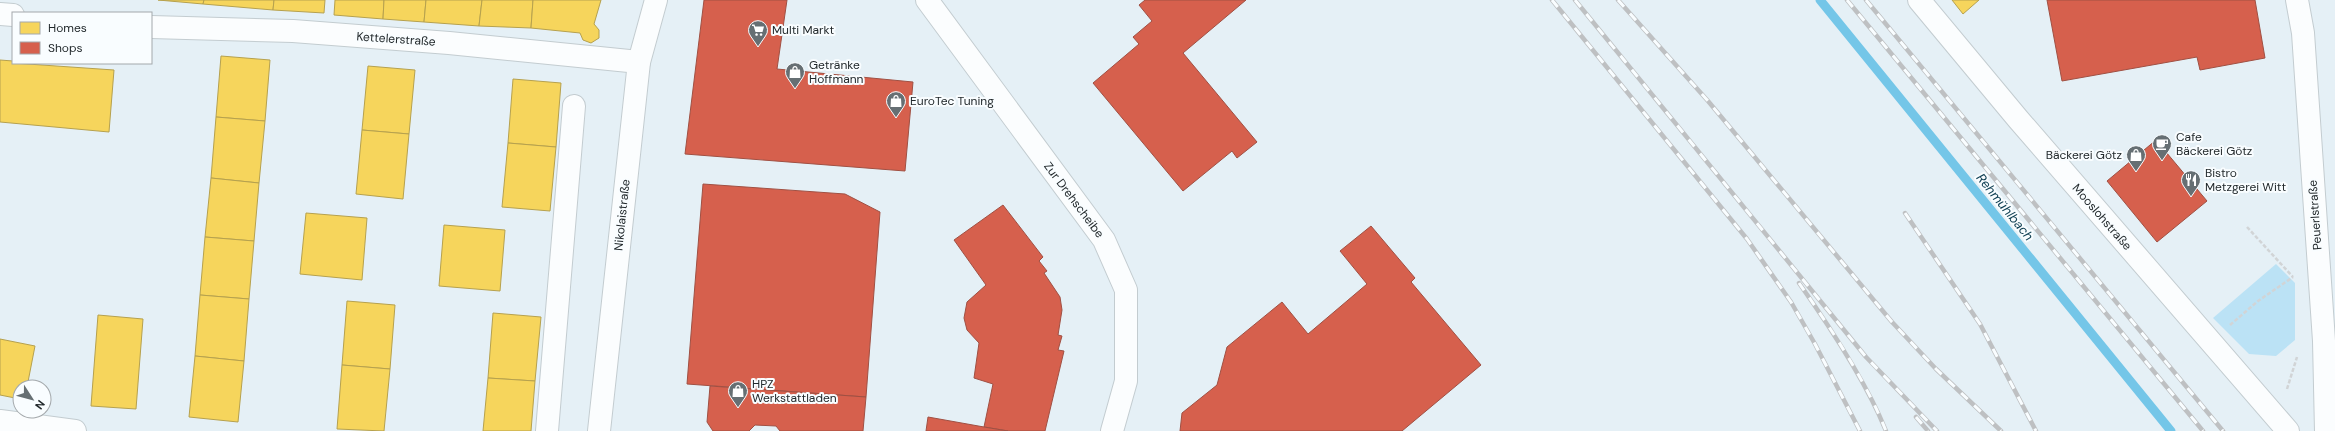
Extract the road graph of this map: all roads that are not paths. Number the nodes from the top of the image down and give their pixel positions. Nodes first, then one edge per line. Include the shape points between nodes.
1 (656, 0) edge
2 (927, 0) edge
3 (1919, 0) edge
4 (2297, 0) edge
5 (0, 14) edge
6 (12, 15) edge
7 (152, 27) edge
8 (639, 62) junction
9 (574, 106) dead end
10 (0, 421) edge
11 (75, 431) edge
12 (547, 431) edge
13 (599, 431) edge
14 (1112, 431) edge
15 (2288, 431) edge
16 (2326, 431) edge

1 - 8 street, Nikolaistraße
2 - 14 street, Zur Drehscheibe via 1104,240 1126,290 1126,381
3 - 15 street, Mooslohstraße
4 - 16 street, Peuerlstraße via 2303,33 2324,341
5 - 6 street
7 - 8 street, Kettelerstraße via 293,32 449,43
8 - 13 street, Nikolaistraße
9 - 12 street
10 - 11 street

